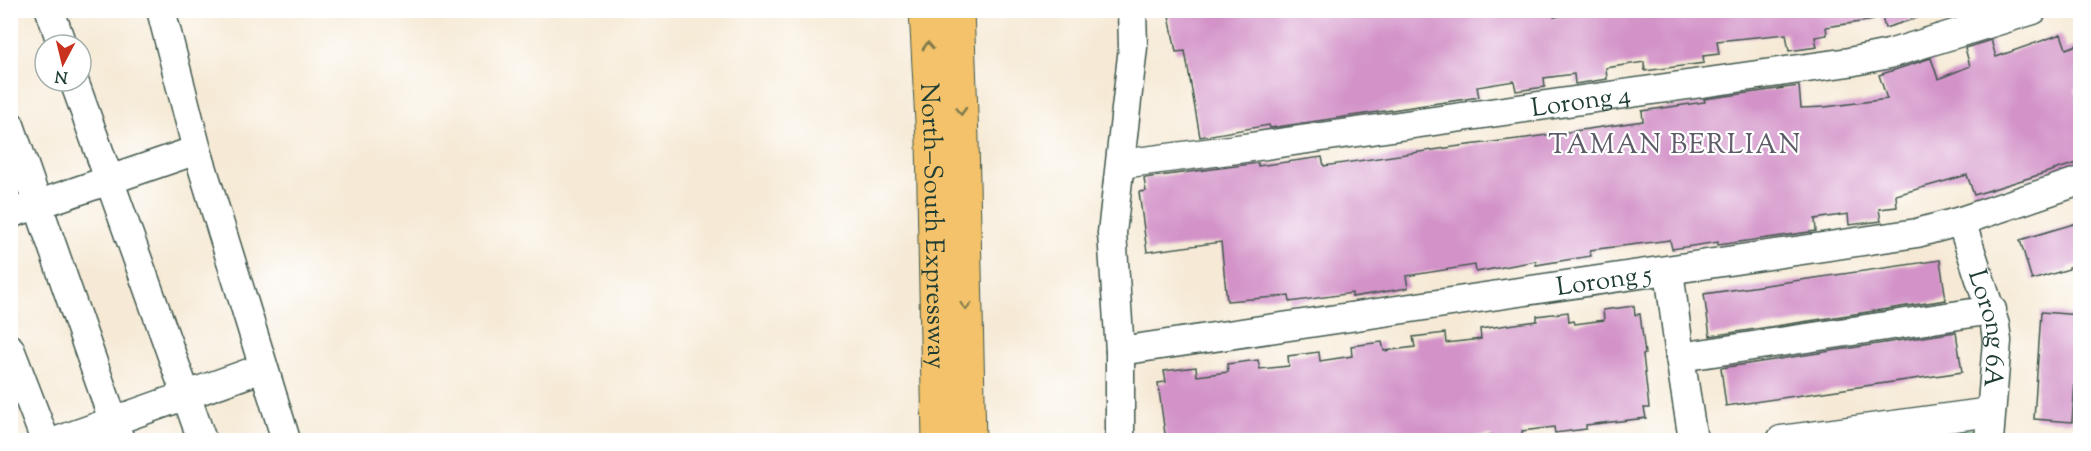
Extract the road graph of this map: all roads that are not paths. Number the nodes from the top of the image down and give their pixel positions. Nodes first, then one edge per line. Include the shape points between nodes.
1 (50, 10) edge
2 (160, 10) edge
3 (926, 10) edge
4 (957, 10) edge
5 (1132, 10) edge
6 (2033, 10) edge
7 (58, 33) edge
8 (78, 93) edge
9 (10, 125) edge
10 (197, 150) junction
11 (1121, 164) junction
12 (109, 180) junction
13 (2080, 181) edge
14 (38, 205) junction
15 (10, 214) edge
16 (1961, 221) junction
17 (1669, 270) junction
18 (1992, 310) junction
19 (10, 349) edge
20 (1120, 351) junction
21 (1680, 357) junction
22 (263, 368) junction
23 (186, 395) junction
24 (1991, 411) junction
25 (117, 431) edge
26 (45, 441) edge
27 (60, 441) edge
28 (202, 441) edge
29 (286, 441) edge
30 (939, 441) edge
31 (969, 441) edge
32 (1120, 441) edge
33 (1693, 441) edge
34 (1781, 441) edge
35 (1989, 441) edge

1 - 7 street
2 - 10 street
30 -> 3 highway, North–South Expressway via 933,141
4 -> 31 highway, North–South Expressway
5 - 11 street via 1133,46
6 - 11 street, Lorong 4 via 1889,54 1849,62
8 - 12 street
9 - 14 street
10 - 12 street
10 - 22 street
11 - 20 street via 1112,232
12 - 14 street
12 - 23 street
13 - 16 street, Lorong 5
14 - 15 street
14 - 25 street
16 - 17 street, Lorong 5 via 1917,233
16 - 18 street, Lorong 6A
17 - 20 street, Lorong 5
17 - 21 street
18 - 21 street
18 - 24 street, Lorong 6A via 1997,341
19 - 26 street
20 - 32 street
21 - 33 street
22 - 23 street
22 - 29 street
23 - 25 street
23 - 28 street
24 - 34 street
24 - 35 street, Lorong 6A
25 - 27 street

